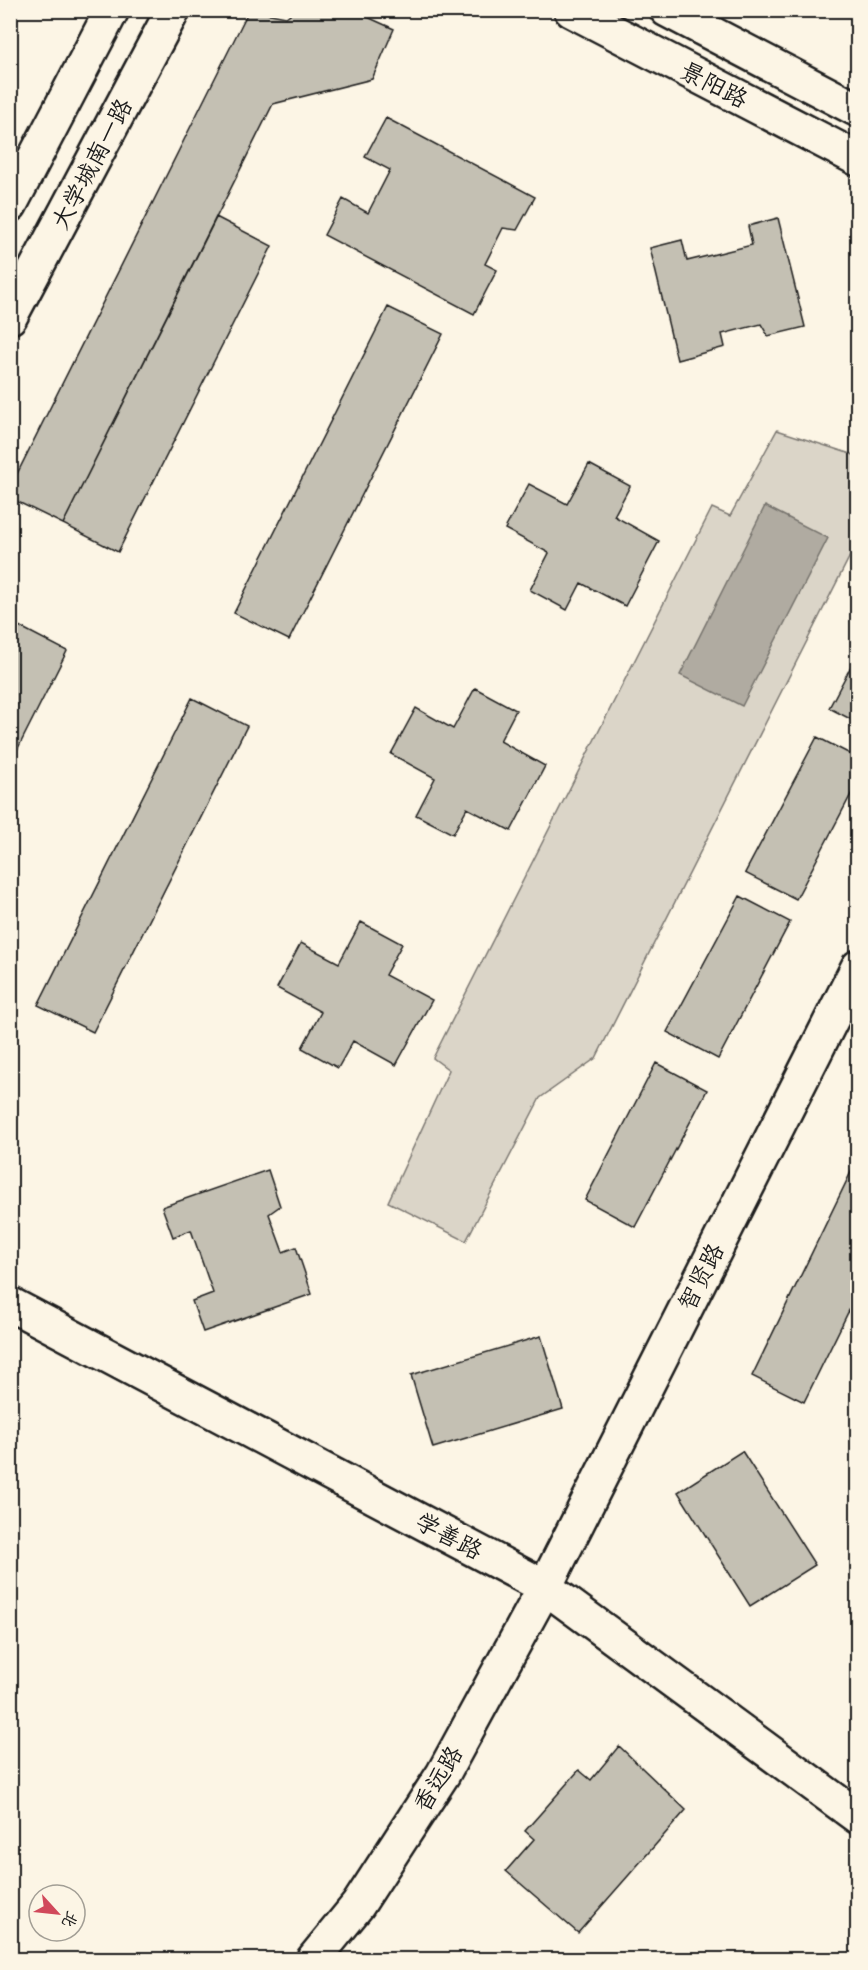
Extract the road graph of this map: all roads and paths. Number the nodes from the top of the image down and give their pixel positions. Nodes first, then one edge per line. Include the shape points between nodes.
1 (112, 10) edge
2 (173, 10) edge
3 (571, 10) edge
4 (667, 10) edge
5 (858, 110) edge
6 (858, 159) edge
7 (10, 205) edge
8 (10, 317) edge
9 (858, 967) edge
10 (10, 1304) edge
11 (545, 1587) junction
12 (858, 1817) edge
13 (313, 1959) edge

1 - 7 street
2 - 8 street, 大学城南一路
3 - 6 street, 景阳路
4 - 5 street, 景阳路
9 - 11 street, 智贤路
10 - 11 street, 学善路
11 - 12 street, 学善路
11 - 13 street, 香远路 via 443,1774 358,1905

